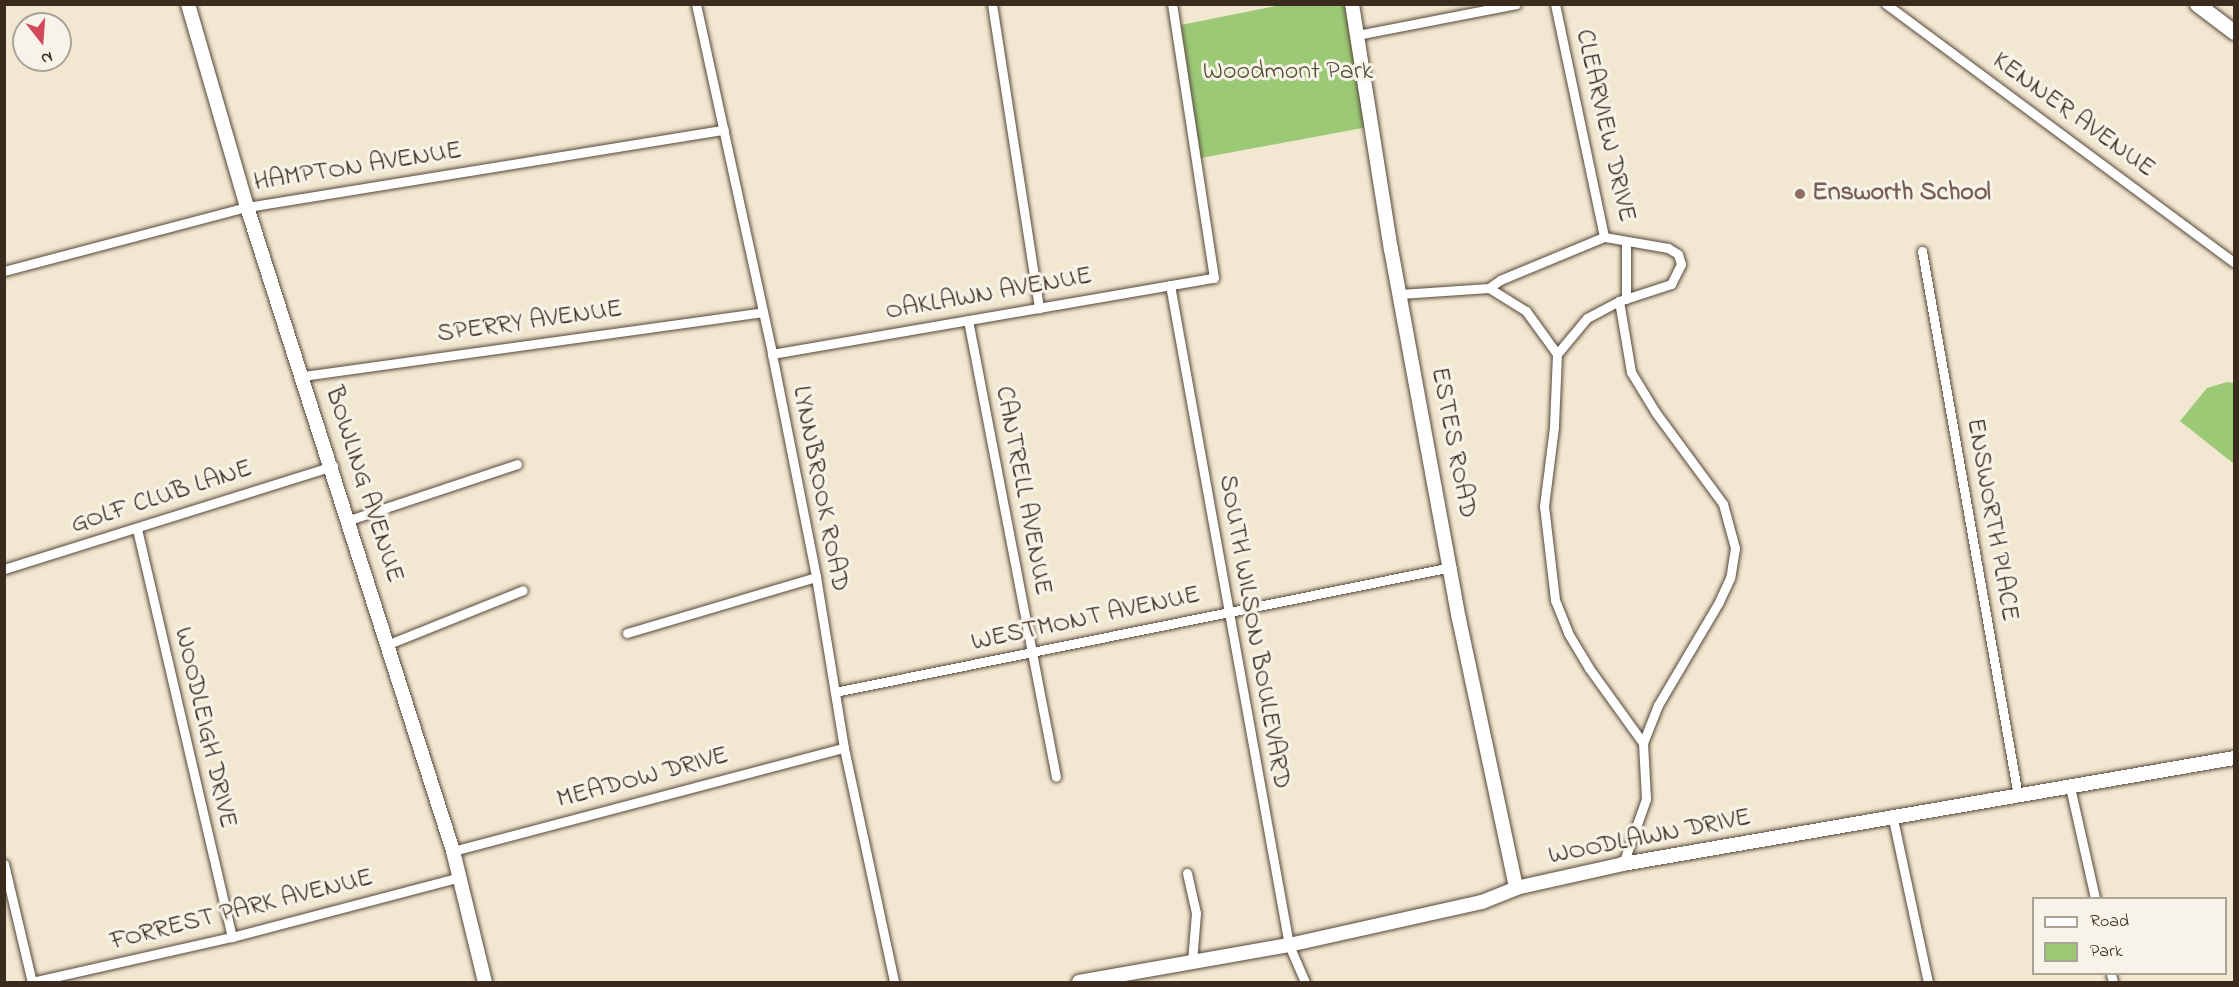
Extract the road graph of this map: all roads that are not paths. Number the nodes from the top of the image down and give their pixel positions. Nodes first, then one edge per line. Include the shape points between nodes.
1 (188, 4) edge
2 (696, 4) edge
3 (992, 4) edge
4 (1172, 4) edge
5 (1352, 4) edge
6 (1516, 4) edge
7 (1555, 4) edge
8 (1886, 4) edge
9 (2197, 4) edge
10 (2235, 32) edge
11 (1357, 35) junction
12 (724, 130) junction
13 (247, 207) junction
14 (1604, 237) junction
15 (1626, 242) junction
16 (1922, 251) dead end
17 (2235, 262) edge
18 (4, 271) edge
19 (1170, 285) junction
20 (1490, 288) junction
21 (1400, 294) junction
22 (1622, 300) junction
23 (1039, 308) junction
24 (763, 312) junction
25 (968, 320) junction
26 (772, 354) junction
27 (1557, 354) junction
28 (303, 376) junction
29 (518, 464) dead end
30 (333, 466) junction
31 (349, 520) junction
32 (137, 529) junction
33 (1451, 567) junction
34 (4, 569) edge
35 (816, 577) junction
36 (524, 590) dead end
37 (1227, 612) junction
38 (627, 633) dead end
39 (388, 644) junction
40 (1032, 653) junction
41 (836, 692) junction
42 (1643, 743) junction
43 (844, 748) junction
44 (2235, 758) edge
45 (1056, 777) dead end
46 (2070, 787) junction
47 (2018, 796) junction
48 (1893, 819) junction
49 (453, 851) junction
50 (4, 864) edge
51 (1623, 864) junction
52 (1187, 873) dead end
53 (461, 877) junction
54 (1516, 888) junction
55 (2095, 897) edge
56 (232, 937) junction
57 (1289, 945) junction
58 (1192, 962) junction
59 (32, 982) edge
60 (485, 982) edge
61 (894, 982) edge
62 (1079, 982) edge
63 (1305, 982) edge
64 (1928, 982) edge

1 - 13 street, BOWLING AVENUE
2 - 12 street, LYNNBROOK ROAD
3 - 23 street
4 - 19 street, OAKLAWN AVENUE via 1214,278
5 - 11 street, ESTES ROAD
6 - 11 street
7 - 14 street, CLEARVIEW DRIVE
8 - 17 street, KENNER AVENUE
9 - 10 main road
11 - 21 street, ESTES ROAD
12 - 13 street, HAMPTON AVENUE
12 - 24 street, LYNNBROOK ROAD
13 - 18 street, HAMPTON AVENUE
13 - 28 street, BOWLING AVENUE
14 - 15 street, CLEARVIEW DRIVE
14 - 20 street via 1500,279
15 - 22 street, CLEARVIEW DRIVE
15 - 22 street, CLEARVIEW DRIVE via 1668,248 1678,254 1681,264 1671,284
16 - 47 street, ENSWORTH PLACE
19 - 23 street, OAKLAWN AVENUE
19 - 37 street, SOUTH WILSON BOULEVARD
20 - 21 street
20 - 27 street via 1526,311
21 - 33 street, ESTES ROAD
22 - 27 street via 1587,318
22 - 42 street, CLEARVIEW DRIVE via 1630,372 1723,504 1735,548 1730,578 1719,602 1658,705
23 - 25 street, OAKLAWN AVENUE
24 - 26 street, LYNNBROOK ROAD
24 - 28 street, SPERRY AVENUE
25 - 26 street, OAKLAWN AVENUE
25 - 40 street, CANTRELL AVENUE
26 - 35 street, LYNNBROOK ROAD
27 - 42 street via 1554,427 1544,506 1555,600 1568,633 1589,668
28 - 30 street, BOWLING AVENUE
29 - 31 street
30 - 31 street, BOWLING AVENUE
30 - 32 street, GOLF CLUB LANE
31 - 39 street, BOWLING AVENUE
32 - 34 street, GOLF CLUB LANE
32 - 56 street, WOODLEIGH DRIVE
33 - 37 street, WESTMONT AVENUE
33 - 54 street, ESTES ROAD
35 - 38 street
35 - 41 street, LYNNBROOK ROAD
36 - 39 street
37 - 40 street, WESTMONT AVENUE
37 - 57 street, SOUTH WILSON BOULEVARD
39 - 49 street, BOWLING AVENUE
40 - 41 street, WESTMONT AVENUE
40 - 45 street, CANTRELL AVENUE
41 - 43 street, LYNNBROOK ROAD
42 - 51 street, CLEARVIEW DRIVE via 1646,799
43 - 49 street, MEADOW DRIVE
43 - 61 street, LYNNBROOK ROAD
44 - 46 street, WOODLAWN DRIVE
46 - 47 street, WOODLAWN DRIVE
46 - 55 street
47 - 48 street, WOODLAWN DRIVE
48 - 51 street, WOODLAWN DRIVE
48 - 64 street
49 - 53 street, BOWLING AVENUE
50 - 59 street
51 - 54 street, WOODLAWN DRIVE
52 - 58 street via 1196,913
53 - 56 street, FORREST PARK AVENUE
53 - 60 street, BOWLING AVENUE
54 - 57 street, WOODLAWN DRIVE via 1482,902
56 - 59 street, FORREST PARK AVENUE
57 - 58 street, WOODLAWN DRIVE
57 - 63 street, SOUTH WILSON BOULEVARD
58 - 62 street, WOODLAWN DRIVE

